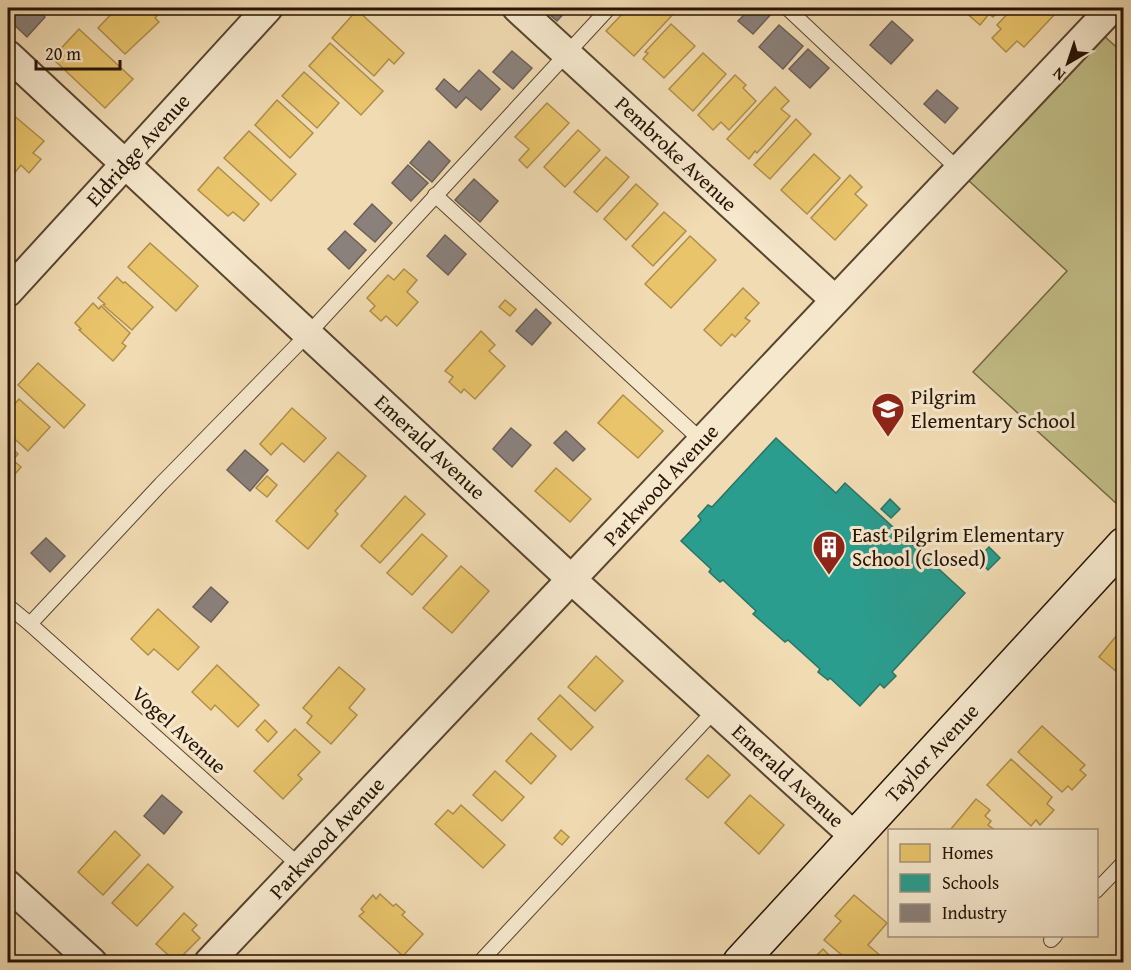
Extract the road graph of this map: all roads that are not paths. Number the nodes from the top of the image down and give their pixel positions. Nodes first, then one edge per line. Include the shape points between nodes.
1 (268, 8) edge
2 (517, 8) edge
3 (609, 8) edge
4 (788, 8) edge
5 (1112, 8) edge
6 (566, 53) junction
7 (8, 55) edge
8 (125, 164) junction
9 (959, 170) junction
10 (435, 195) junction
11 (8, 292) edge
12 (835, 300) junction
13 (308, 334) junction
14 (702, 441) junction
15 (1120, 556) edge
16 (571, 579) junction
17 (8, 606) edge
18 (30, 624) junction
19 (715, 710) junction
20 (855, 837) junction
21 (1124, 862) edge
22 (301, 867) junction
23 (8, 885) edge
24 (1098, 889) edge
25 (92, 963) edge
26 (209, 963) edge
27 (480, 963) edge
28 (740, 963) edge

1 - 8 street, Eldridge Avenue
2 - 6 street, Pembroke Avenue
3 - 6 lane
4 - 9 lane
5 - 9 street, Parkwood Avenue
6 - 10 lane
6 - 12 street, Pembroke Avenue
7 - 8 street, Emerald Avenue
8 - 11 street, Eldridge Avenue
8 - 13 street, Emerald Avenue
9 - 12 street, Parkwood Avenue
10 - 13 lane
10 - 14 lane
12 - 14 street, Parkwood Avenue
13 - 16 street, Emerald Avenue
13 - 18 lane
14 - 16 street, Parkwood Avenue
15 - 20 main road, Taylor Avenue
16 - 19 street, Emerald Avenue
16 - 22 street, Parkwood Avenue
17 - 18 lane, Vogel Avenue
18 - 22 lane, Vogel Avenue
19 - 20 street, Emerald Avenue
19 - 27 lane
20 - 28 main road, Taylor Avenue
21 - 24 lane
22 - 26 street, Parkwood Avenue
23 - 25 street

